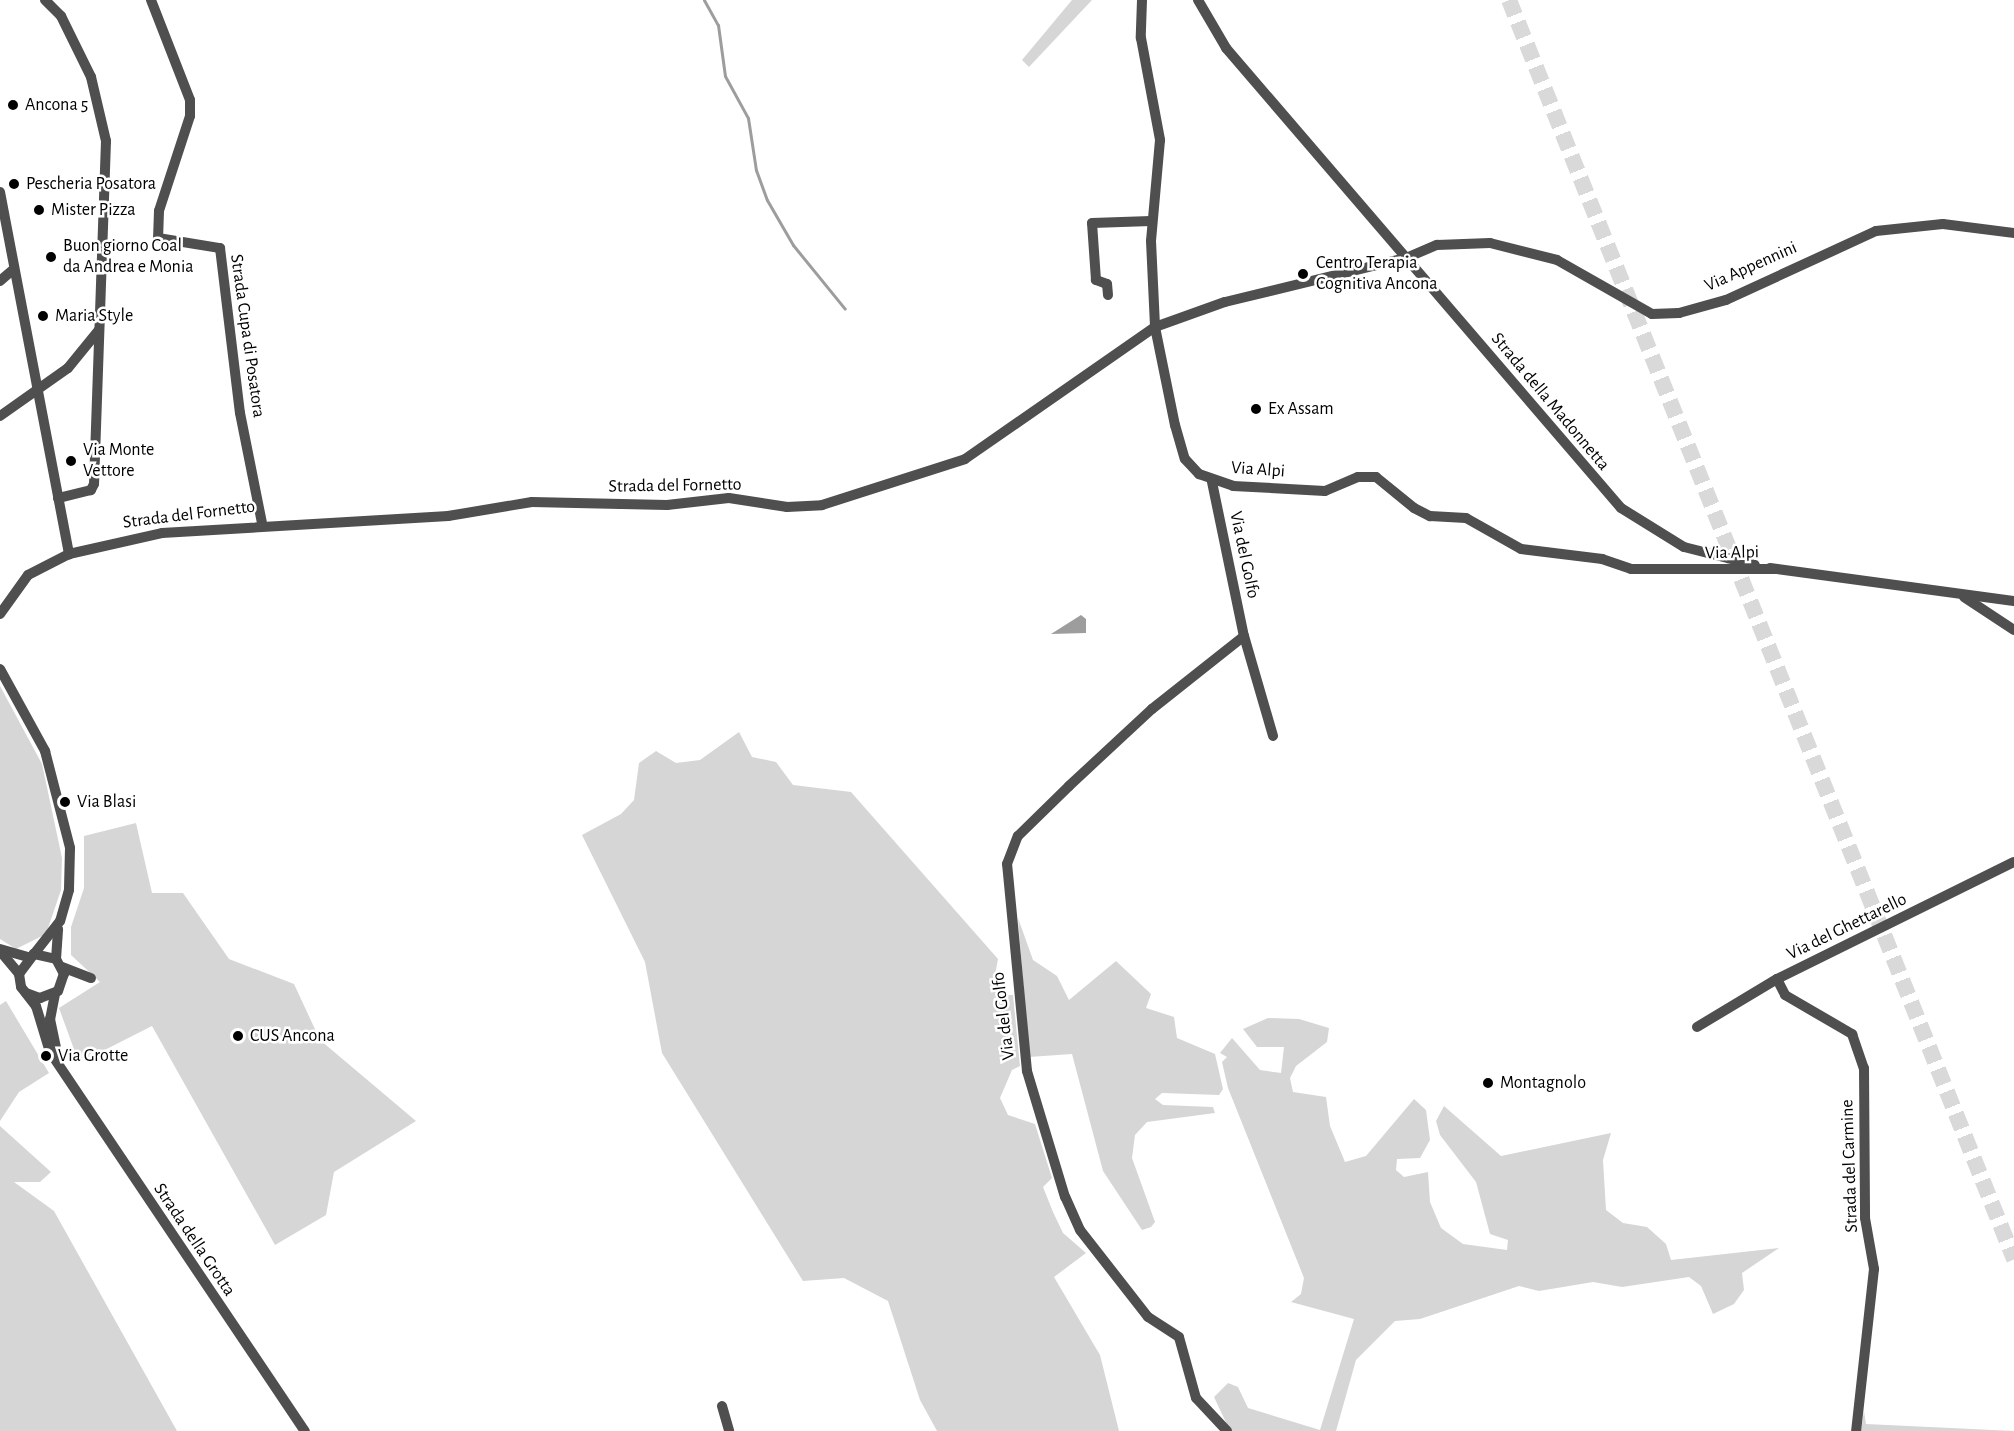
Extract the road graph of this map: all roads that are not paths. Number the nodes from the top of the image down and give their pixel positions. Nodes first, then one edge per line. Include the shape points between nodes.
1 (45, 0) edge
2 (151, 0) edge
3 (1142, 0) edge
4 (1198, 0) edge
5 (0, 192) edge
6 (1151, 222) junction
7 (2014, 233) edge
8 (1406, 258) junction
9 (14, 269) junction
10 (0, 281) edge
11 (1108, 295) dead end
12 (1155, 327) junction
13 (99, 329) junction
14 (37, 390) junction
15 (0, 416) edge
16 (1212, 482) junction
17 (58, 498) junction
18 (262, 523) junction
19 (69, 554) junction
20 (1775, 569) junction
21 (1964, 597) junction
22 (2014, 601) edge
23 (0, 614) edge
24 (2014, 630) edge
25 (1244, 636) junction
26 (0, 669) edge
27 (1273, 736) dead end
28 (2014, 862) edge
29 (60, 921) junction
30 (0, 950) edge
31 (31, 956) junction
32 (59, 963) junction
33 (19, 974) junction
34 (1777, 980) junction
35 (58, 990) junction
36 (26, 993) junction
37 (1697, 1027) dead end
38 (60, 1065) junction
39 (722, 1406) dead end
40 (305, 1431) edge
41 (729, 1431) edge
42 (1227, 1431) edge
43 (1856, 1431) edge

1 - 13 street via 61,16 91,77 106,141
2 - 18 street, Strada Cupa di Posatora via 182,73 190,108 159,210 158,238 220,248 240,413
3 - 6 street, Via Alpi via 1141,38 1160,140
4 - 8 street, Strada della Madonnetta via 1226,48
5 - 9 street
6 - 11 street via 1092,223 1096,280 1107,284
6 - 12 street, Via Alpi
7 - 8 street, Via Appennini via 1943,224 1876,231 1726,300 1679,313 1652,314 1557,260 1490,243 1437,245
8 - 12 street, Strada del Fornetto via 1225,302
8 - 20 street, Strada della Madonnetta via 1621,508 1684,547
9 - 10 street
9 - 14 street
12 - 16 street, Via Alpi via 1185,459
12 - 18 street, Strada del Fornetto via 965,459 822,505 787,507 729,498 667,505 532,502 448,516
13 - 14 street via 68,368
13 - 17 street via 94,484 91,490
14 - 15 street
14 - 17 street
16 - 20 street, Via Alpi via 1325,491 1358,477 1376,477 1430,516 1474,521 1521,549 1602,559 1631,569
16 - 25 street, Via del Golfo
17 - 19 street
18 - 19 street, Strada del Fornetto via 123,538
19 - 23 street, Strada del Fornetto via 22,581
20 - 21 street, Strada della Madonnetta
21 - 22 street, Strada della Madonnetta
21 - 24 street
25 - 27 street, Via del Golfo
25 - 42 street, Via del Golfo via 1152,709 1069,786 1018,836 1008,864 1027,1071 1065,1197 1080,1230 1148,1317 1179,1337 1196,1398
26 - 29 street via 45,751 64,822 71,871
28 - 34 street, Via del Ghettarello
29 - 31 street
29 - 32 street
30 - 31 street, Strada della Grotta
30 - 33 street, Strada della Grotta
31 - 32 street, Strada della Grotta
31 - 33 street
32 - 35 street, Strada della Grotta
32 - 35 street, Strada della Grotta via 91,978
33 - 36 street, Strada della Grotta
34 - 37 street, Via del Ghettarello
34 - 43 street, Strada del Carmine via 1785,995 1852,1034 1864,1068 1865,1218 1874,1269
35 - 36 street, Strada della Grotta via 40,998
35 - 38 street, Strada della Grotta via 50,1019
36 - 38 street, Strada della Grotta
38 - 40 street, Strada della Grotta
39 - 41 street

